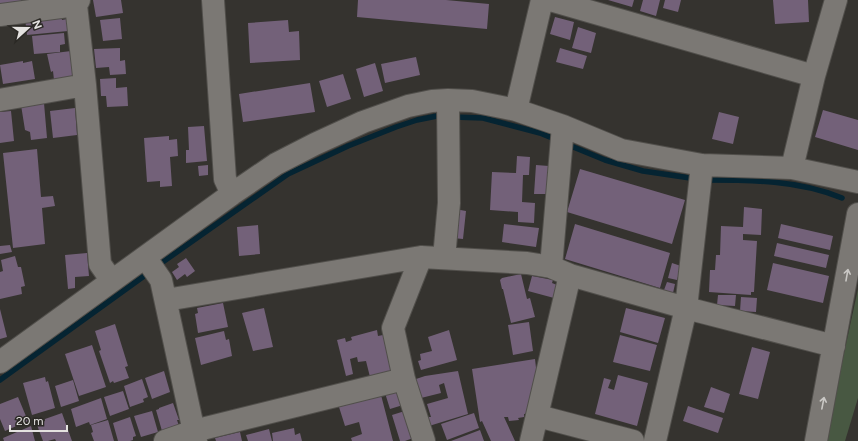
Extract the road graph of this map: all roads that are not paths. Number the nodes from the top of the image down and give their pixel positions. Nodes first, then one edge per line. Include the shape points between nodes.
1 (213, 0) edge
2 (542, 0) edge
3 (550, 0) edge
4 (836, 0) edge
5 (77, 2) edge
6 (0, 14) edge
7 (814, 76) junction
8 (85, 85) junction
9 (0, 100) edge
10 (448, 110) junction
11 (516, 110) junction
12 (562, 137) junction
13 (792, 168) junction
14 (701, 175) junction
15 (858, 182) edge
16 (232, 194) junction
17 (858, 214) edge
18 (421, 257) junction
19 (444, 258) junction
20 (151, 265) junction
21 (560, 271) junction
22 (112, 281) junction
23 (166, 300) junction
24 (686, 308) junction
25 (834, 346) junction
26 (0, 362) edge
27 (404, 379) junction
28 (538, 416) junction
29 (195, 436) edge
30 (164, 441) edge
31 (424, 441) edge
32 (531, 441) edge
33 (633, 441) edge
34 (655, 441) edge
35 (816, 441) edge

1 - 16 street via 225,178
2 - 11 street
3 - 7 street
4 - 7 street
5 - 6 street
5 - 8 street
7 - 13 street
8 - 9 street
8 - 22 street via 100,264
10 - 11 street via 472,101
10 - 16 street via 432,101 408,106 363,122 276,164
10 - 19 street via 449,204
11 - 12 street
12 - 14 street via 621,150
12 - 21 street
13 - 14 street
13 - 15 street
14 - 24 street
16 - 20 street
25 -> 17 street
18 - 19 street
18 - 23 street
18 - 27 street via 393,328
19 - 21 street via 527,263
20 - 22 street
20 - 23 street via 161,280
21 - 24 street
21 - 28 street
22 - 26 street
23 - 29 street
24 - 25 street
24 - 34 street
35 -> 25 street
27 - 29 street
27 - 31 street
28 - 32 street
28 - 33 street
29 - 30 street

